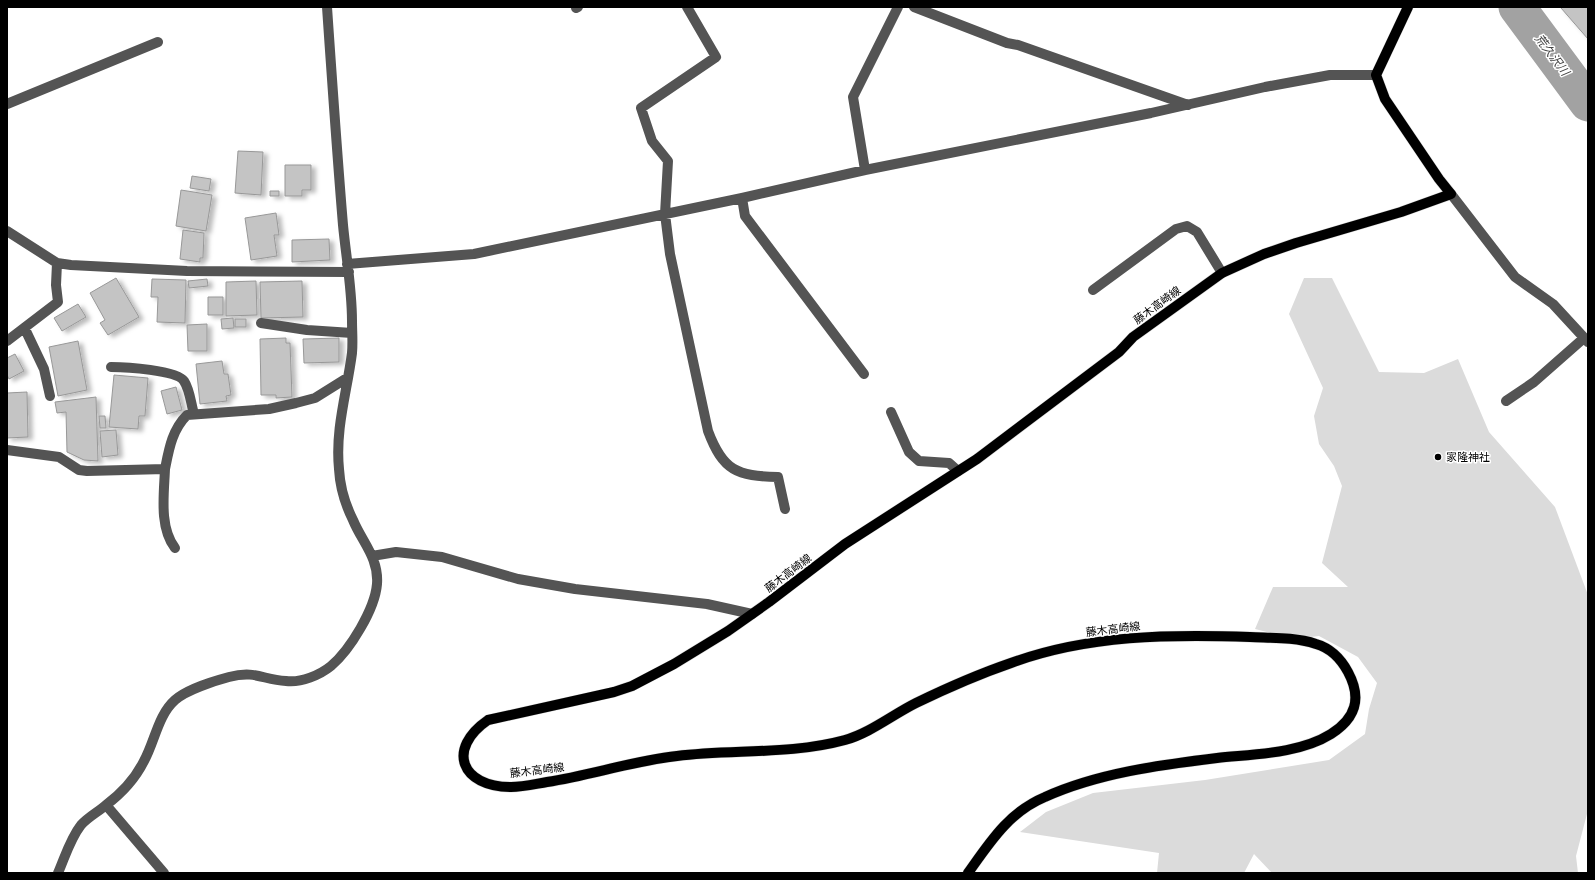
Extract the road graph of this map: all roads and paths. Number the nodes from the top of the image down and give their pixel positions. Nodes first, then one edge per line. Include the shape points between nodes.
1 (327, 7) edge
2 (687, 7) edge
3 (898, 7) edge
4 (1408, 7) edge
5 (920, 8) edge
6 (158, 42) dead end
7 (1376, 75) junction
8 (7, 104) edge
9 (1188, 105) junction
10 (865, 170) junction
11 (1451, 194) junction
12 (742, 198) junction
13 (665, 214) junction
14 (7, 232) edge
15 (57, 263) junction
16 (348, 268) junction
17 (1222, 273) junction
18 (1093, 290) dead end
19 (261, 323) dead end
20 (25, 329) junction
21 (352, 332) junction
22 (1586, 340) edge
23 (7, 341) edge
24 (111, 367) dead end
25 (864, 374) dead end
26 (347, 378) junction
27 (50, 396) dead end
28 (1506, 401) dead end
29 (891, 412) dead end
30 (194, 414) junction
31 (7, 450) edge
32 (165, 469) junction
33 (958, 471) junction
34 (785, 509) dead end
35 (175, 548) dead end
36 (372, 556) junction
37 (752, 614) junction
38 (106, 805) junction
39 (58, 873) edge
40 (164, 873) edge
41 (968, 873) edge

1 - 16 street
2 - 13 street via 716,57 641,108 652,141 668,161
3 - 10 street via 853,97
4 - 7 main road
5 - 9 street via 1008,43
6 - 8 street
7 - 9 street via 1330,75
7 - 11 main road via 1385,99
9 - 10 street
10 - 12 street
11 - 17 main road, 藤木高崎線 via 1264,254
11 - 22 street via 1515,277 1553,304
12 - 13 street
12 - 25 street via 745,216
13 - 16 street via 474,254
13 - 34 street via 670,254 696,384 715,451 738,472 750,476 778,477
14 - 15 street
15 - 16 street via 187,271
15 - 20 street via 58,302
16 - 21 street via 351,282
17 - 18 street via 1197,232 1187,226 1176,229
17 - 33 main road, 藤木高崎線 via 1133,337 1097,369
19 - 21 street via 307,330
20 - 23 street
20 - 27 street via 44,369
21 - 26 street via 352,351
22 - 28 street
24 - 30 street via 169,373 182,379 187,387
26 - 30 street via 315,398 296,403 232,413
26 - 36 street via 338,433 338,468 344,498
29 - 33 street via 909,452 918,461 949,463
30 - 32 street via 187,415 174,433
31 - 32 street via 59,457 79,470 87,471
32 - 35 street via 165,529 168,539
33 - 37 main road, 藤木高崎線 via 845,544
36 - 37 street via 396,552 442,557 518,579 575,589 707,604
36 - 38 street via 376,564 377,583 370,609 330,667 318,675 289,682 259,674 228,677 185,693 175,700 162,716 145,759 129,785
37 - 41 main road, 藤木高崎線 via 674,664 632,686 488,720 477,727 468,740 462,753 463,763 468,772 479,780 494,786 513,787 574,778 674,756 784,750 832,743 859,735 915,704 1010,663 1038,654 1111,640 1195,636 1298,640 1328,649 1336,655 1350,675 1356,694 1355,706 1342,726 1319,740 1302,746 1121,774 1046,796 1028,806 1006,824 993,837
38 - 39 street via 83,823
38 - 40 street

